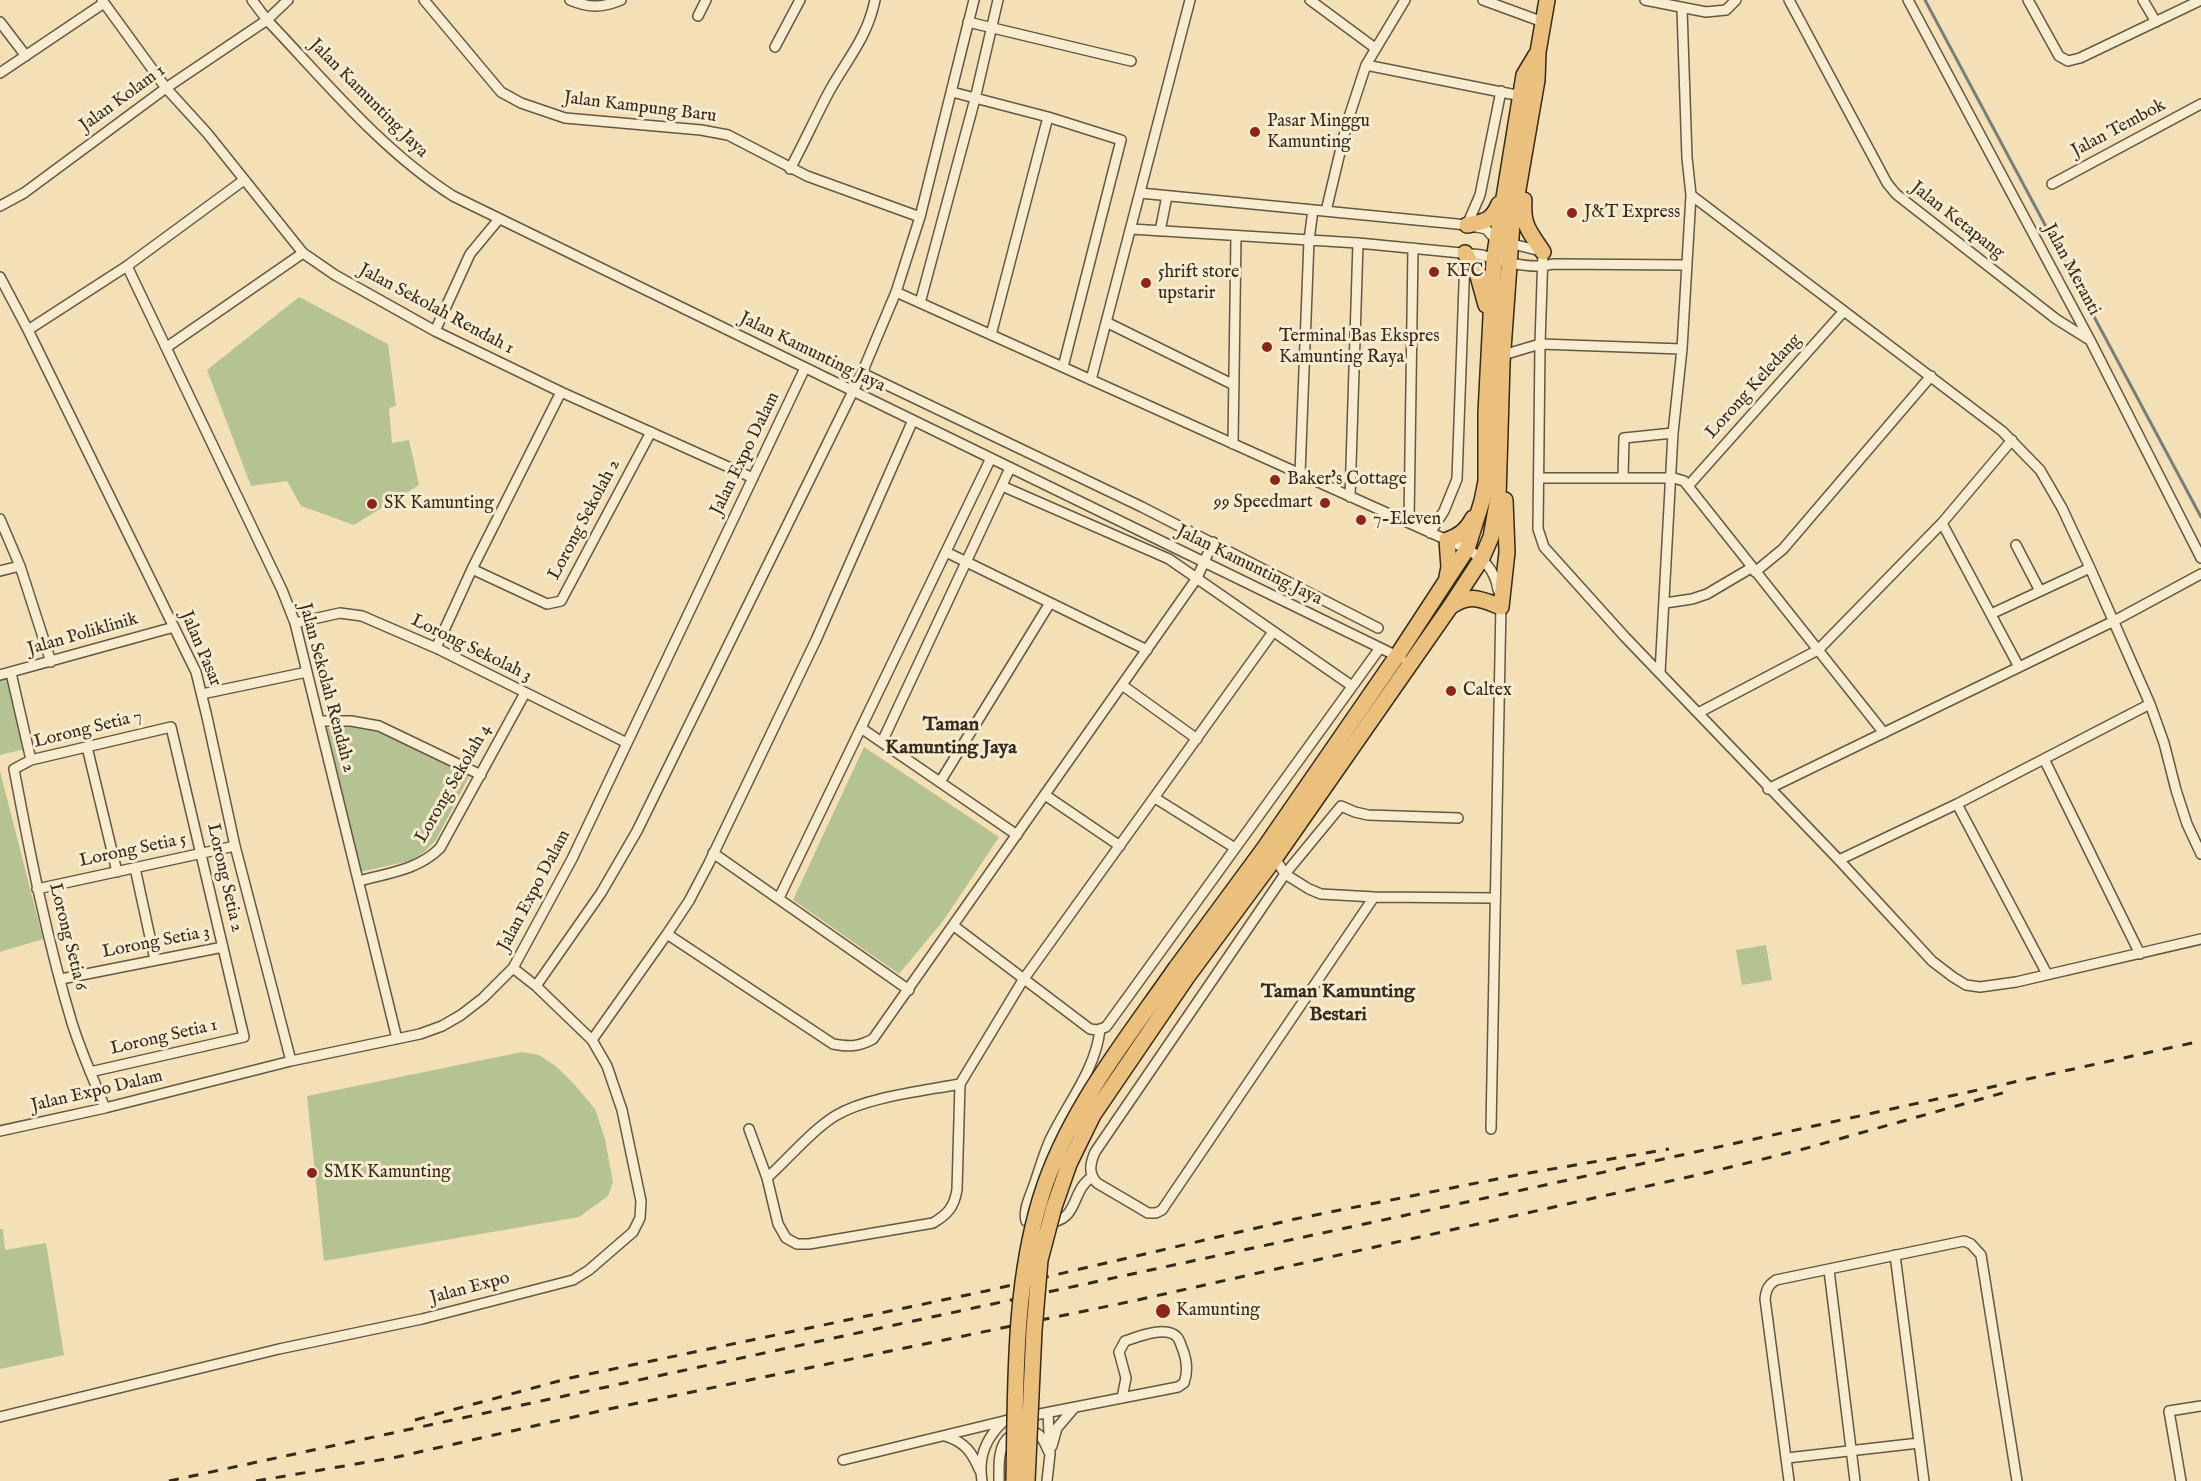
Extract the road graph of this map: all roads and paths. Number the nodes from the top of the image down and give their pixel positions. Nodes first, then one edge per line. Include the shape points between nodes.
1 (252, 0) edge
2 (288, 0) edge
3 (424, 0) edge
4 (570, 0) edge
5 (621, 0) edge
6 (706, 0) edge
7 (800, 0) edge
8 (875, 0) edge
9 (974, 0) edge
10 (998, 0) edge
11 (1190, 0) edge
12 (1311, 0) edge
13 (1405, 0) edge
14 (1483, 0) edge
15 (1547, 0) edge
16 (1646, 0) edge
17 (1697, 0) edge
18 (1736, 0) edge
19 (1789, 0) edge
20 (1908, 0) edge
21 (2028, 0) edge
22 (2143, 0) edge
23 (2201, 0) edge
24 (103, 1) edge
25 (1682, 9) junction
26 (1695, 11) junction
27 (698, 16) dead end
28 (267, 20) junction
29 (0, 22) edge
30 (968, 22) junction
31 (1543, 22) junction
32 (2156, 22) junction
33 (991, 28) junction
34 (775, 47) dead end
35 (1375, 48) junction
36 (1538, 52) junction
37 (26, 56) junction
38 (1131, 61) dead end
39 (1366, 65) junction
40 (0, 73) edge
41 (166, 88) junction
42 (1501, 91) junction
43 (952, 92) junction
44 (1521, 96) junction
45 (975, 99) junction
46 (2201, 104) edge
47 (1048, 117) junction
48 (1528, 137) junction
49 (790, 169) junction
50 (244, 180) junction
51 (2052, 184) dead end
52 (1504, 192) junction
53 (1140, 193) junction
54 (1691, 195) junction
55 (1167, 196) junction
56 (0, 206) edge
57 (1313, 210) junction
58 (1326, 212) junction
59 (920, 217) junction
60 (499, 219) junction
61 (1467, 225) junction
62 (1131, 229) junction
63 (1160, 231) junction
64 (1236, 236) junction
65 (1310, 240) junction
66 (1496, 240) junction
67 (1358, 243) junction
68 (1511, 243) junction
69 (1413, 248) junction
70 (303, 253) junction
71 (1465, 253) junction
72 (1494, 259) junction
73 (1542, 260) junction
74 (1510, 262) junction
75 (1553, 264) junction
76 (1686, 265) junction
77 (127, 266) junction
78 (0, 278) edge
79 (896, 292) junction
80 (920, 303) junction
81 (1844, 311) junction
82 (1106, 322) junction
83 (28, 330) junction
84 (435, 331) junction
85 (991, 335) junction
86 (2090, 340) junction
87 (1540, 344) junction
88 (167, 347) junction
89 (1682, 349) junction
90 (1503, 355) junction
91 (1063, 367) junction
92 (806, 368) junction
93 (862, 373) junction
94 (1931, 376) junction
95 (1488, 377) junction
96 (1091, 380) junction
97 (1234, 385) junction
98 (853, 391) junction
99 (561, 392) junction
100 (913, 420) junction
101 (651, 432) junction
102 (1673, 433) junction
103 (2012, 440) junction
104 (1233, 444) junction
105 (991, 458) junction
106 (1010, 468) junction
107 (1498, 472) junction
108 (1300, 474) junction
109 (1539, 477) junction
110 (753, 478) junction
111 (1623, 478) junction
112 (1671, 479) junction
113 (1689, 485) junction
114 (1002, 486) junction
115 (1350, 496) junction
116 (1482, 501) junction
117 (0, 519) edge
118 (1409, 523) junction
119 (1942, 523) junction
120 (1430, 533) junction
121 (1447, 540) junction
122 (1214, 542) junction
123 (2016, 545) dead end
124 (1467, 549) junction
125 (945, 552) junction
126 (1482, 558) junction
127 (2201, 558) edge
128 (966, 562) junction
129 (1204, 562) junction
130 (20, 566) junction
131 (472, 568) junction
132 (2090, 568) junction
133 (1753, 570) junction
134 (0, 571) edge
135 (2201, 574) edge
136 (1197, 578) junction
137 (1446, 583) junction
138 (2040, 591) junction
139 (1050, 603) junction
140 (1665, 603) junction
141 (1450, 607) junction
142 (1501, 607) junction
143 (1991, 614) junction
144 (2114, 621) junction
145 (295, 623) junction
146 (174, 627) junction
147 (1378, 628) dead end
148 (1273, 632) junction
149 (436, 648) junction
150 (1380, 648) junction
151 (1147, 650) junction
152 (1818, 650) junction
153 (1404, 660) junction
154 (51, 662) junction
155 (2019, 667) junction
156 (307, 672) junction
157 (11, 673) junction
158 (1660, 673) junction
159 (0, 675) edge
160 (1122, 685) junction
161 (1352, 686) junction
162 (525, 693) junction
163 (202, 694) junction
164 (2150, 704) junction
165 (1698, 713) junction
166 (319, 722) junction
167 (171, 727) joint
168 (861, 728) junction
169 (1884, 733) junction
170 (1197, 739) junction
171 (882, 742) junction
172 (627, 743) junction
173 (87, 747) junction
174 (2044, 759) junction
175 (32, 760) junction
176 (14, 769) joint
177 (481, 775) junction
178 (940, 782) junction
179 (1768, 789) junction
180 (1045, 795) junction
181 (1155, 798) junction
182 (1957, 804) junction
183 (1458, 818) dead end
184 (1017, 835) junction
185 (235, 846) junction
186 (1120, 846) junction
187 (1235, 848) junction
188 (713, 853) junction
189 (201, 854) junction
190 (2201, 854) edge
191 (1275, 858) junction
192 (1839, 860) junction
193 (135, 868) junction
194 (117, 872) junction
195 (1285, 874) junction
196 (359, 880) junction
197 (37, 889) junction
198 (1374, 897) junction
199 (1494, 897) junction
200 (779, 898) junction
201 (954, 926) junction
202 (668, 934) junction
203 (2201, 939) edge
204 (223, 947) junction
205 (2140, 954) junction
206 (155, 960) junction
207 (513, 968) junction
208 (1182, 972) junction
209 (2047, 974) junction
210 (61, 979) junction
211 (1023, 980) junction
212 (536, 986) junction
213 (909, 990) junction
214 (1100, 1029) junction
215 (244, 1037) joint
216 (397, 1039) junction
217 (592, 1040) junction
218 (291, 1061) junction
219 (90, 1072) junction
220 (960, 1084) junction
221 (105, 1108) junction
222 (749, 1129) dead end
223 (1491, 1129) dead end
224 (0, 1131) edge
225 (1092, 1177) junction
226 (767, 1178) junction
227 (1895, 1255) junction
228 (1829, 1270) junction
229 (1122, 1398) junction
230 (2201, 1406) edge
231 (1074, 1408) junction
232 (1048, 1413) junction
233 (0, 1418) edge
234 (1004, 1421) junction
235 (945, 1436) junction
236 (1919, 1443) junction
237 (1851, 1451) junction
238 (1050, 1454) junction
239 (1787, 1458) junction
240 (843, 1460) dead end
241 (982, 1479) edge
242 (999, 1481) edge
243 (1014, 1481) edge
244 (1027, 1481) edge
245 (1047, 1481) edge
246 (1790, 1481) edge
247 (1855, 1481) edge
248 (1924, 1481) edge
249 (2017, 1481) edge
250 (2181, 1481) edge

1 - 28 street, Jalan Kamunting Jaya
2 - 28 street, Jalan Kolam 1
3 - 49 street, Jalan Kampung Baru via 501,93 521,103 565,118 728,135
4 - 5 street via 596,8
6 - 27 street
7 - 34 street
8 - 49 street via 859,45
9 - 30 street
10 - 33 street
11 - 53 street
12 - 35 street
13 - 35 street
14 - 31 street
15 - 31 main road
16 - 25 street
17 - 26 street
18 - 26 street via 1726,10
19 - 86 street, Jalan Ketapang via 1896,194 2056,320
20 - 86 street, Jalan Meranti
21 - 32 street via 2060,56 2068,61
22 - 32 street
23 - 32 street
24 - 37 street
24 - 41 street, Jalan Sekolah Rendah 1
25 - 26 street
25 - 54 street
28 - 41 street, Jalan Kolam 1
28 - 60 street, Jalan Kamunting Jaya via 400,159 453,196
29 - 37 street
30 - 33 street
30 - 43 street
31 - 36 main road
33 - 38 street
33 - 45 street
35 - 39 street
36 - 44 main road via 1524,75
36 - 48 main road
37 - 40 street
39 - 42 street
39 - 58 street via 1347,123
41 - 50 street, Jalan Sekolah Rendah 1
41 - 56 street, Jalan Kolam 1 via 24,193
42 - 44 street
42 - 61 street via 1480,195
43 - 45 street
43 - 59 street
44 - 52 main road
45 - 47 street
45 - 80 street
46 - 51 street, Jalan Tembok
47 - 85 street
47 - 91 street via 1121,141
48 - 68 main road
48 - 73 main road via 1524,221
49 - 59 street, Jalan Kampung Baru
50 - 70 street, Jalan Sekolah Rendah 1
50 - 77 street
52 - 61 main road via 1491,218
52 - 66 main road
53 - 55 street
53 - 62 street
54 - 76 street
54 - 81 street
55 - 57 street
55 - 63 street
57 - 58 street
57 - 65 street
58 - 61 street
59 - 79 street
60 - 84 street via 470,254
60 - 92 street, Jalan Kamunting Jaya
61 - 66 street via 1486,229
62 - 63 street
62 - 82 street
63 - 64 street
64 - 65 street
64 - 97 street
65 - 67 street
65 - 108 street
66 - 68 street
66 - 72 main road
67 - 69 street
67 - 115 street
68 - 73 street
68 - 74 main road
69 - 71 street
69 - 118 street
70 - 84 street, Jalan Sekolah Rendah 1
70 - 88 street
71 - 72 street
71 - 95 main road via 1478,276 1486,305
71 - 120 street via 1457,479 1444,512
72 - 74 street
72 - 95 main road
73 - 74 street
73 - 75 street
73 - 75 street
73 - 87 street
74 - 90 main road
75 - 76 street
76 - 89 street
77 - 83 street
77 - 88 street, Jalan Sekolah Rendah 2
78 - 83 street, Jalan Pasar
79 - 80 street
79 - 93 street
80 - 85 street
81 - 94 street
81 - 113 street, Lorong Keledang
82 - 96 street
82 - 97 street
83 - 146 street, Jalan Pasar
84 - 99 street, Jalan Sekolah Rendah 1
85 - 91 street
86 - 127 street, Jalan Meranti
87 - 89 street
87 - 90 street
87 - 109 street
88 - 145 street, Jalan Sekolah Rendah 2
89 - 102 street
90 - 107 main road
91 - 96 street
92 - 98 street, Jalan Kamunting Jaya
92 - 110 street, Jalan Expo Dalam
93 - 98 street
93 - 122 street
94 - 103 street
94 - 133 street via 1783,549
95 - 116 main road
96 - 104 street
97 - 104 street
98 - 100 street, Jalan Kamunting Jaya
98 - 212 street via 638,831 601,893
99 - 101 street, Jalan Sekolah Rendah 1
99 - 131 street
100 - 105 street, Jalan Kamunting Jaya
100 - 188 street via 816,640
101 - 110 street, Jalan Sekolah Rendah 1
101 - 131 street, Lorong Sekolah 2 via 561,601 547,604
102 - 111 street via 1624,438
102 - 112 street
103 - 119 street
103 - 132 street via 2040,471
104 - 108 street
105 - 106 street, Jalan Kamunting Jaya
105 - 125 street
106 - 114 street
106 - 129 street, Jalan Kamunting Jaya
107 - 126 main road via 1496,516
107 - 142 main road via 1505,497 1506,528
108 - 115 street
109 - 111 street
109 - 158 street via 1538,529 1544,547
110 - 172 street, Jalan Expo Dalam
111 - 112 street
112 - 113 street
112 - 140 street
113 - 133 street
114 - 128 street
114 - 136 street via 1169,559
115 - 118 street
116 - 121 main road via 1468,527
116 - 124 main road
117 - 130 street
118 - 120 street
119 - 143 street
119 - 152 street
120 - 121 street
121 - 124 street
121 - 137 main road
122 - 129 street
122 - 147 street
123 - 138 street
124 - 126 street
124 - 137 main road
125 - 128 street
125 - 168 street
126 - 141 main road
126 - 142 street via 1493,572
128 - 139 street
128 - 171 street
129 - 136 street
129 - 150 street, Jalan Kamunting Jaya
130 - 134 street
130 - 154 street
131 - 149 street
132 - 138 street
132 - 144 street
133 - 140 street via 1707,594
133 - 152 street
135 - 144 street
136 - 148 street
136 - 151 street
137 - 153 main road
138 - 143 street
139 - 151 street
139 - 178 street
140 - 158 street
141 - 142 main road via 1468,598
141 - 153 main road
142 - 199 street
143 - 155 street
144 - 155 street
144 - 164 street
145 - 149 street, Lorong Sekolah 3 via 352,613
145 - 156 street, Jalan Sekolah Rendah 2
146 - 154 street, Jalan Poliklinik
146 - 163 street, Jalan Pasar
148 - 161 street
148 - 170 street
149 - 162 street, Lorong Sekolah 3
150 - 153 street, Jalan Kamunting Jaya
150 - 161 street
151 - 160 street
152 - 165 street
152 - 169 street
153 - 191 main road
153 - 208 main road via 1263,850
154 - 157 street, Jalan Poliklinik
155 - 169 street
156 - 163 street
156 - 166 street, Jalan Sekolah Rendah 2
157 - 159 street, Jalan Poliklinik
157 - 175 street
158 - 165 street
160 - 170 street
160 - 180 street
161 - 187 street
162 - 172 street, Lorong Sekolah 3
162 - 177 street, Lorong Sekolah 4
163 - 185 street, Jalan Pasar
164 - 174 street
164 - 190 street via 2184,816
165 - 179 street
166 - 177 street via 351,721 379,726
166 - 196 street, Jalan Sekolah Rendah 2
167 - 173 street, Lorong Setia 7
167 - 189 street, Lorong Setia 2
168 - 171 street
168 - 200 street
169 - 179 street
170 - 181 street
171 - 178 street
172 - 207 street, Jalan Expo Dalam via 572,859
173 - 175 street, Lorong Setia 7
173 - 194 street
174 - 182 street
174 - 205 street
175 - 176 street, Lorong Setia 7
176 - 197 street, Lorong Setia 6
177 - 196 street, Lorong Sekolah 4 via 440,848 429,858 416,866
178 - 184 street
179 - 192 street
180 - 184 street
180 - 186 street
181 - 186 street
181 - 187 street
182 - 192 street
182 - 209 street
183 - 195 street via 1368,815 1341,806
184 - 201 street
185 - 189 street, Lorong Setia 5
185 - 218 street, Jalan Pasar
186 - 211 street
187 - 214 street via 1114,1017
188 - 200 street
188 - 202 street
189 - 193 street, Lorong Setia 5
189 - 204 street, Lorong Setia 2
191 - 195 street
191 - 208 main road
192 - 209 street via 1932,962 1966,985 1989,986
193 - 194 street, Lorong Setia 5
193 - 206 street
194 - 197 street, Lorong Setia 5
195 - 198 street via 1321,894
195 - 225 street via 1095,1152 1090,1168
196 - 216 street, Jalan Sekolah Rendah 2
197 - 210 street, Lorong Setia 6
198 - 199 street
198 - 225 street via 1162,1210 1148,1213
199 - 223 street
200 - 213 street
201 - 211 street
201 - 213 street
202 - 213 street via 833,1044 850,1047 873,1039
202 - 217 street
203 - 205 street
204 - 206 street, Lorong Setia 3
204 - 215 street, Lorong Setia 2
205 - 209 street
206 - 210 street, Lorong Setia 3
207 - 212 street, Jalan Expo
207 - 216 street, Jalan Expo Dalam via 461,1015 442,1026
208 - 243 main road, bridge via 1101,1075 1076,1117 1041,1197 1027,1257 1019,1323
208 - 244 main road, bridge via 1093,1115 1054,1207 1039,1272
210 - 219 street, Lorong Setia 6
211 - 214 street via 1090,1029
211 - 220 street
212 - 217 street, Jalan Expo
214 - 225 street via 1090,1064 1049,1143 1027,1204 1026,1221 1059,1222 1070,1213 1081,1187
215 - 219 street, Lorong Setia 1
216 - 218 street, Jalan Expo Dalam
217 - 233 street, Jalan Expo via 608,1066 622,1110 641,1201 640,1218 633,1232 589,1270 573,1280 422,1319 268,1352
218 - 221 street, Jalan Expo Dalam
219 - 221 street, Lorong Setia 6
220 - 226 street via 877,1101 835,1116
220 - 226 street via 957,1190 954,1205 933,1222 797,1244 786,1238 778,1224
221 - 224 street, Jalan Expo Dalam
222 - 226 street
227 - 228 street
227 - 236 street
227 - 249 street via 1964,1241 1981,1256
228 - 237 street
228 - 239 street via 1776,1280 1766,1291
229 - 229 street via 1126,1378 1119,1352 1125,1341 1161,1332 1178,1337 1187,1367 1184,1383
229 - 231 street
230 - 250 street via 2169,1411
231 - 232 street
231 - 238 street via 1057,1428
232 - 234 street
232 - 238 street
234 - 235 street
234 - 241 street via 984,1446
235 - 240 street
235 - 241 street via 964,1444 972,1453
236 - 237 street
236 - 248 street
237 - 239 street
237 - 247 street
238 - 242 street via 1035,1433 1020,1431 1008,1436 999,1458
238 - 245 street
239 - 246 street

